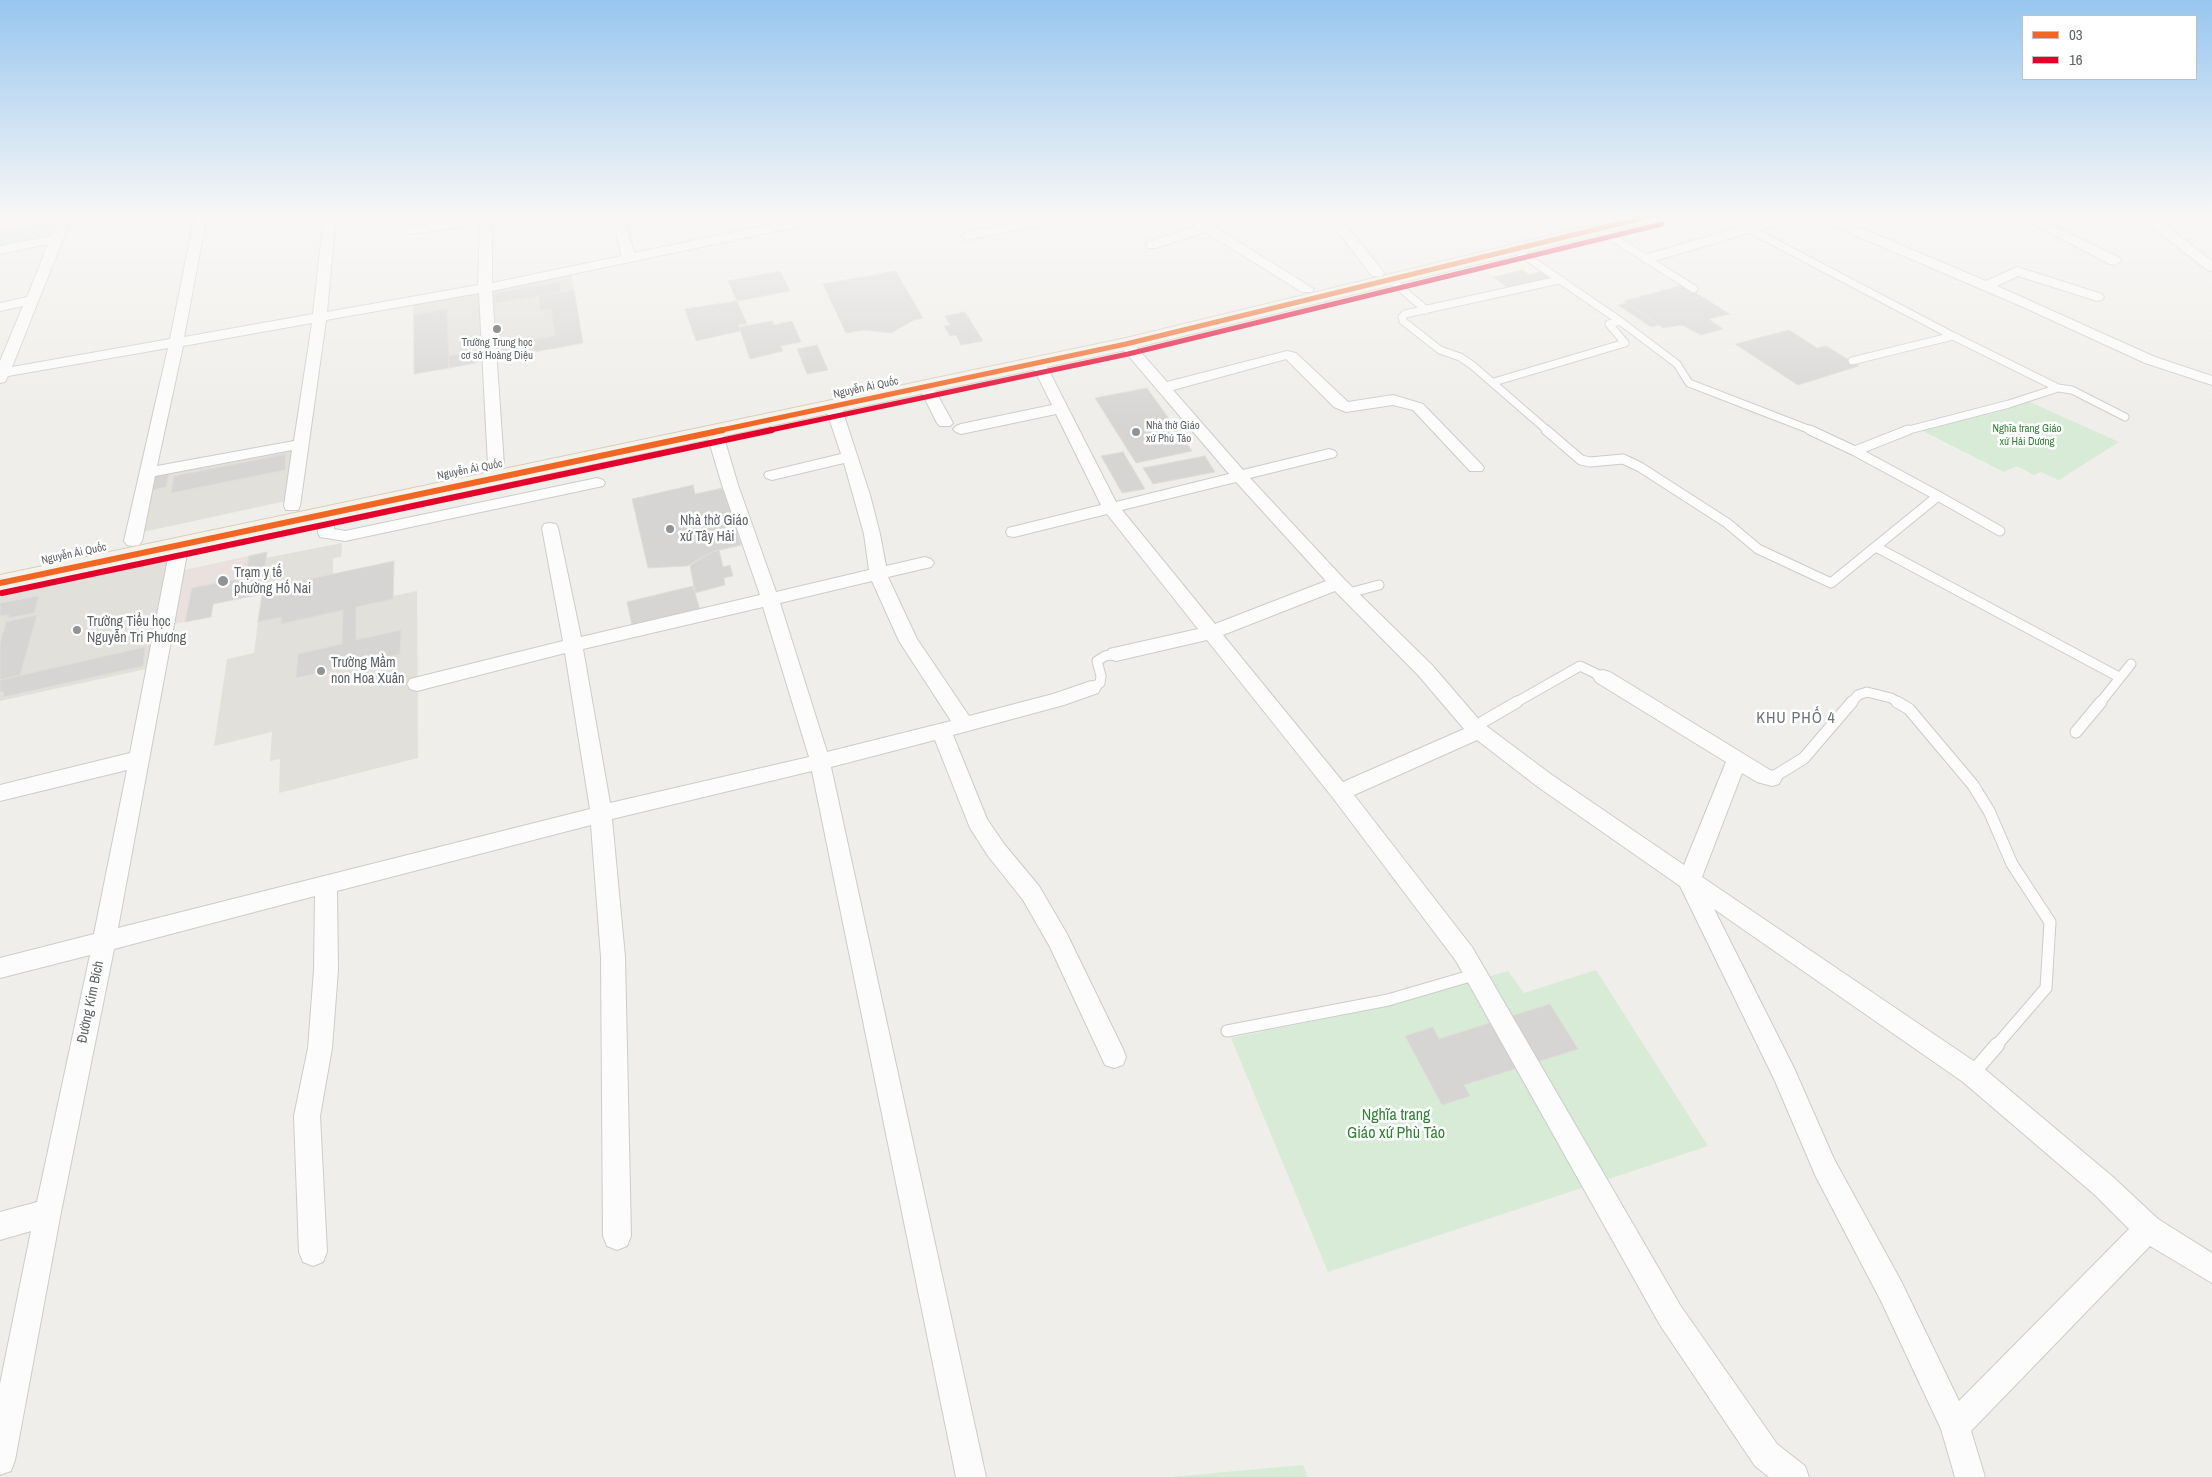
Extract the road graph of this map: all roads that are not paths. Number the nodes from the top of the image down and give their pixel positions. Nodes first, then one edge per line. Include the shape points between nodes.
1 (37, 283) edge
2 (189, 283) edge
3 (323, 283) edge
4 (485, 283) edge
5 (509, 283) edge
6 (1297, 283) edge
7 (1343, 283) edge
8 (1355, 283) edge
9 (1393, 283) edge
10 (1546, 283) edge
11 (1563, 283) edge
12 (1684, 283) edge
13 (1852, 283) edge
14 (1980, 283) edge
15 (1993, 283) edge
16 (2054, 283) edge
17 (1987, 286) junction
18 (485, 288) junction
19 (1307, 289) junction
20 (1694, 289) dead end
21 (2097, 297) dead end
22 (30, 300) junction
23 (0, 307) edge
24 (1426, 310) junction
25 (319, 319) junction
26 (1620, 321) junction
27 (1954, 336) junction
28 (1122, 339) junction
29 (174, 343) junction
30 (1852, 361) dead end
31 (1038, 363) junction
32 (1, 376) edge
33 (2212, 381) edge
34 (1494, 382) junction
35 (926, 387) junction
36 (1162, 388) junction
37 (2058, 388) junction
38 (833, 406) junction
39 (1060, 408) junction
40 (2125, 417) dead end
41 (945, 423) dead end
42 (961, 428) dead end
43 (714, 431) junction
44 (301, 444) junction
45 (1855, 451) junction
46 (1329, 454) dead end
47 (848, 457) junction
48 (496, 465) junction
49 (1476, 468) dead end
50 (148, 472) junction
51 (772, 475) dead end
52 (1239, 476) junction
53 (597, 483) dead end
54 (1938, 496) junction
55 (292, 506) junction
56 (1110, 507) junction
57 (326, 512) junction
58 (550, 528) dead end
59 (2000, 531) dead end
60 (1014, 532) dead end
61 (181, 536) junction
62 (1876, 547) junction
63 (132, 548) junction
64 (924, 563) dead end
65 (0, 570) edge
66 (878, 574) junction
67 (0, 583) edge
68 (1379, 585) dead end
69 (1343, 588) junction
70 (770, 599) junction
71 (1212, 632) junction
72 (573, 645) junction
73 (1116, 654) joint
74 (2131, 664) dead end
75 (1603, 677) joint
76 (2119, 677) junction
77 (417, 684) dead end
78 (1092, 688) joint
79 (964, 725) junction
80 (1477, 729) junction
81 (941, 730) junction
82 (2076, 732) dead end
83 (138, 759) junction
84 (1737, 760) junction
85 (820, 762) junction
86 (1772, 778) joint
87 (1340, 792) junction
88 (0, 793) edge
89 (601, 814) junction
90 (1688, 881) junction
91 (326, 884) junction
92 (104, 941) junction
93 (0, 968) edge
94 (1477, 974) junction
95 (1227, 1030) dead end
96 (1114, 1057) dead end
97 (1972, 1074) junction
98 (48, 1212) junction
99 (0, 1226) edge
100 (2148, 1229) junction
101 (617, 1236) dead end
102 (313, 1252) dead end
103 (2212, 1269) edge
104 (1955, 1426) junction
105 (0, 1460) edge
106 (971, 1477) edge
107 (1794, 1477) edge
108 (1970, 1477) edge

1 - 22 street
2 - 29 street
3 - 25 street
4 - 18 street
5 - 18 street
6 - 19 street
7 - 19 main road, Nguyễn Ái Quốc
8 - 28 main road, Nguyễn Ái Quốc
9 - 24 lane
10 - 24 lane
11 - 26 lane
12 - 20 lane
13 - 27 lane
14 - 17 street
15 - 17 street
16 - 21 street
17 - 33 street via 2150,360
18 - 25 street
18 - 48 street
19 - 28 main road, Nguyễn Ái Quốc
22 - 23 street
22 - 32 street
24 - 34 lane via 1405,314 1402,321 1440,350 1460,357
25 - 29 street
25 - 44 street
26 - 34 lane via 1609,324 1625,343
26 - 45 lane via 1677,364 1689,383 1758,407
27 - 30 lane
27 - 37 lane
28 - 31 main road, Nguyễn Ái Quốc via 1100,350
28 - 36 street
28 - 48 main road, Nguyễn Ái Quốc
29 - 32 street
29 - 50 street
31 - 35 main road, Nguyễn Ái Quốc
31 - 39 street
34 - 62 lane via 1581,460 1622,459 1640,467 1727,523 1758,549 1830,583
35 - 38 main road, Nguyễn Ái Quốc
35 - 41 street
36 - 49 street via 1278,356 1291,356 1339,404 1346,407 1393,400 1418,407
36 - 52 street
37 - 40 lane via 2072,390
37 - 45 lane via 1912,428
38 - 43 main road, Nguyễn Ái Quốc
38 - 47 street
39 - 42 street
39 - 56 street
43 - 57 main road, Nguyễn Ái Quốc
43 - 70 street
44 - 50 street
44 - 55 street
45 - 54 lane
46 - 52 street
47 - 51 street
47 - 66 street via 862,495
48 - 55 main road, Nguyễn Ái Quốc
50 - 63 street
52 - 56 street
52 - 69 street
53 - 57 street via 345,536 326,533
54 - 59 lane
54 - 62 lane
55 - 61 main road, Nguyễn Ái Quốc
56 - 60 street
56 - 71 street
57 - 61 main road, Nguyễn Ái Quốc
58 - 72 street
61 - 63 main road, Nguyễn Ái Quốc
61 - 83 street, Đường Kim Bích
62 - 76 lane
63 - 65 main road, Nguyễn Ái Quốc
63 - 67 main road, Nguyễn Ái Quốc
64 - 66 street
66 - 70 street
66 - 79 street via 908,641
68 - 69 lane
69 - 71 street
69 - 80 street via 1425,670
70 - 72 street
70 - 85 street
71 - 73 street
71 - 87 street
72 - 77 street
72 - 89 street
73 - 78 lane via 1097,661 1100,683
74 - 76 lane
75 - 80 lane via 1580,666
75 - 84 street
76 - 82 lane
78 - 79 street
79 - 81 street
80 - 87 street
80 - 90 street
81 - 85 street
81 - 96 street via 978,822 1031,893 1059,941
83 - 88 street
83 - 92 street, Đường Kim Bích
84 - 86 street
84 - 90 street
85 - 89 street
85 - 106 street
86 - 97 lane via 1804,758 1858,695 1867,692 1891,698 1908,709 1973,785 1989,810 2012,864 2050,922 2046,988
87 - 94 street
89 - 91 street
89 - 101 street via 613,957
90 - 97 street
90 - 104 street via 1785,1076 1824,1168 1891,1291
91 - 92 street
91 - 102 street via 326,970 320,1048 307,1116
92 - 93 street
92 - 98 street, Đường Kim Bích
94 - 95 lane via 1388,1000
94 - 107 street via 1670,1315 1766,1455
97 - 100 street via 2104,1186
98 - 99 street
98 - 105 street, Đường Kim Bích
100 - 103 street
100 - 104 street
104 - 108 street

